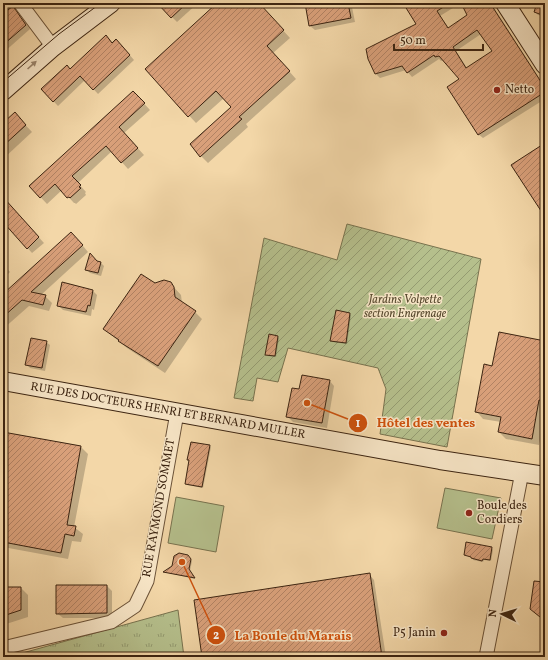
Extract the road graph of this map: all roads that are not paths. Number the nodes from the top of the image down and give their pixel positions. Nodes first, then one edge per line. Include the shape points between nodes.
1 (20, 3) edge
2 (111, 3) edge
3 (505, 3) edge
4 (53, 47) junction
5 (545, 65) edge
6 (3, 91) edge
7 (3, 381) edge
8 (177, 413) junction
9 (522, 472) junction
10 (545, 476) edge
11 (3, 648) edge
12 (486, 657) edge

1 - 4 street
2 - 4 main road
3 - 5 main road
6 -> 4 main road
7 - 8 main road, RUE DES DOCTEURS HENRI ET BERNARD MULLER
8 - 9 main road, RUE DES DOCTEURS HENRI ET BERNARD MULLER
8 - 11 street, RUE RAYMOND SOMMET via 146,581 135,606 112,622
9 - 10 main road, RUE DES DOCTEURS HENRI ET BERNARD MULLER
9 - 12 street

